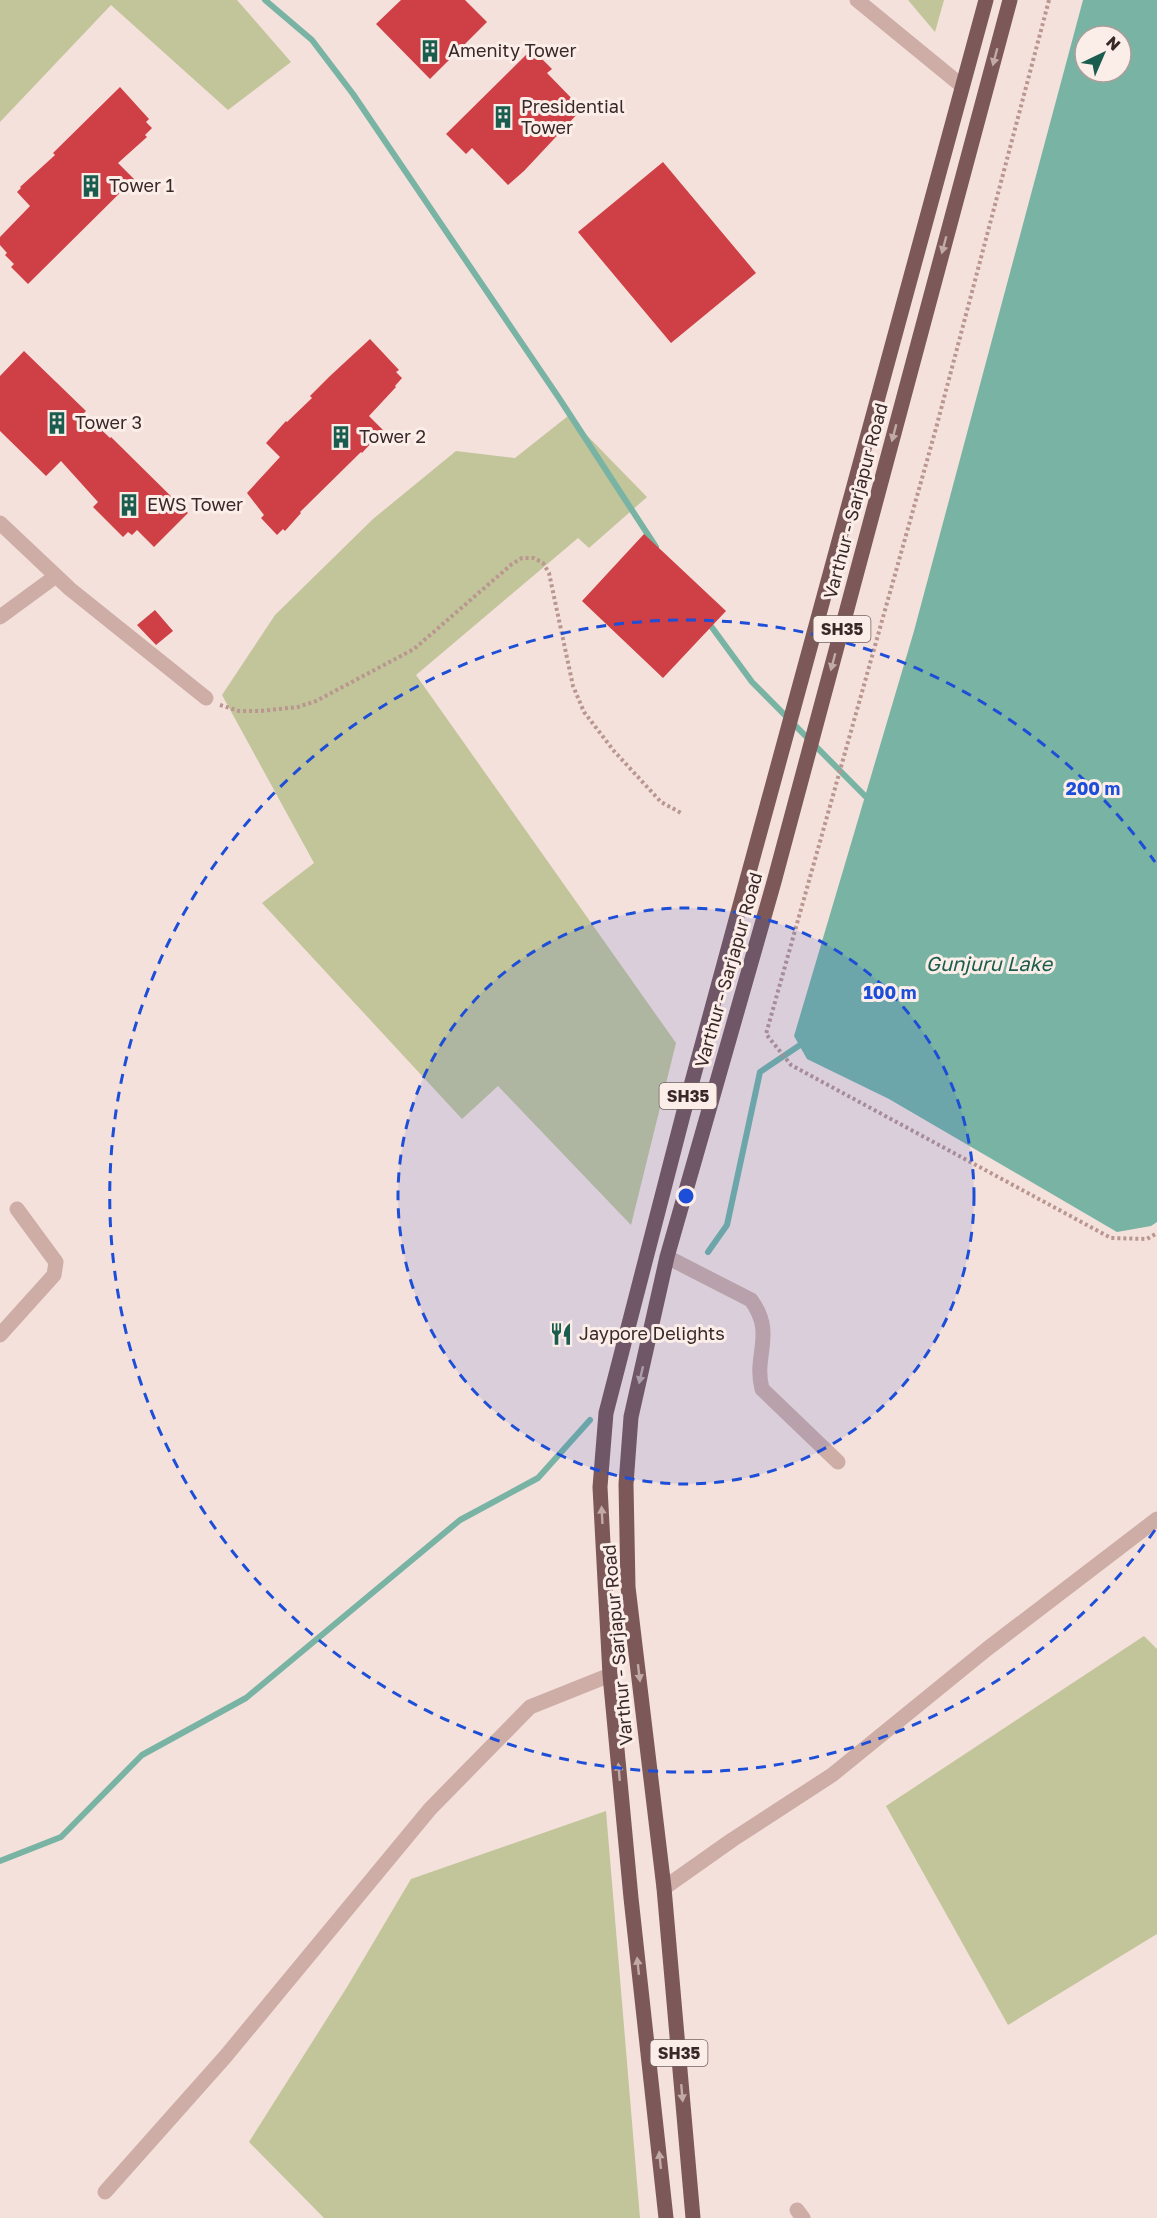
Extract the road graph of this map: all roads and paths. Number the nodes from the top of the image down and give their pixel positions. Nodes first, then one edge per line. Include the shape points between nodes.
1 (857, 0) edge
2 (986, 0) edge
3 (1010, 0) edge
4 (1049, 0) edge
5 (962, 86) junction
6 (0, 523) edge
7 (57, 576) junction
8 (0, 617) edge
9 (206, 698) joint
10 (683, 814) dead end
11 (17, 1209) dead end
12 (1157, 1233) edge
13 (667, 1257) junction
14 (0, 1335) edge
15 (838, 1462) dead end
16 (1157, 1519) edge
17 (610, 1676) junction
18 (664, 1888) junction
19 (105, 2192) dead end
20 (666, 2218) edge
21 (693, 2218) edge

1 - 5 street
2 - 5 main road, Varthur - Sarjapur Road / SH35
3 -> 13 main road, Varthur - Sarjapur Road / SH35 via 774,882
4 - 12 path via 935,432 766,1034 791,1065 1111,1238 1148,1239
17 -> 5 main road, Varthur - Sarjapur Road / SH35 via 600,1487 606,1413
6 - 7 street
7 - 8 street
7 - 9 street
9 - 10 path via 239,711 298,708 316,701 414,648 502,570 522,558 534,558 549,573 573,686 584,712 661,802
11 - 14 street via 56,1262 54,1275
13 - 15 street via 751,1300 763,1324 762,1389
13 -> 18 main road, Varthur - Sarjapur Road / SH35 via 631,1417 626,1484 628,1587
16 - 18 street via 987,1648 832,1775
17 - 19 street via 530,1707 430,1809 225,2057
20 -> 17 main road, Varthur - Sarjapur Road / SH35
18 -> 21 main road, Varthur - Sarjapur Road / SH35

